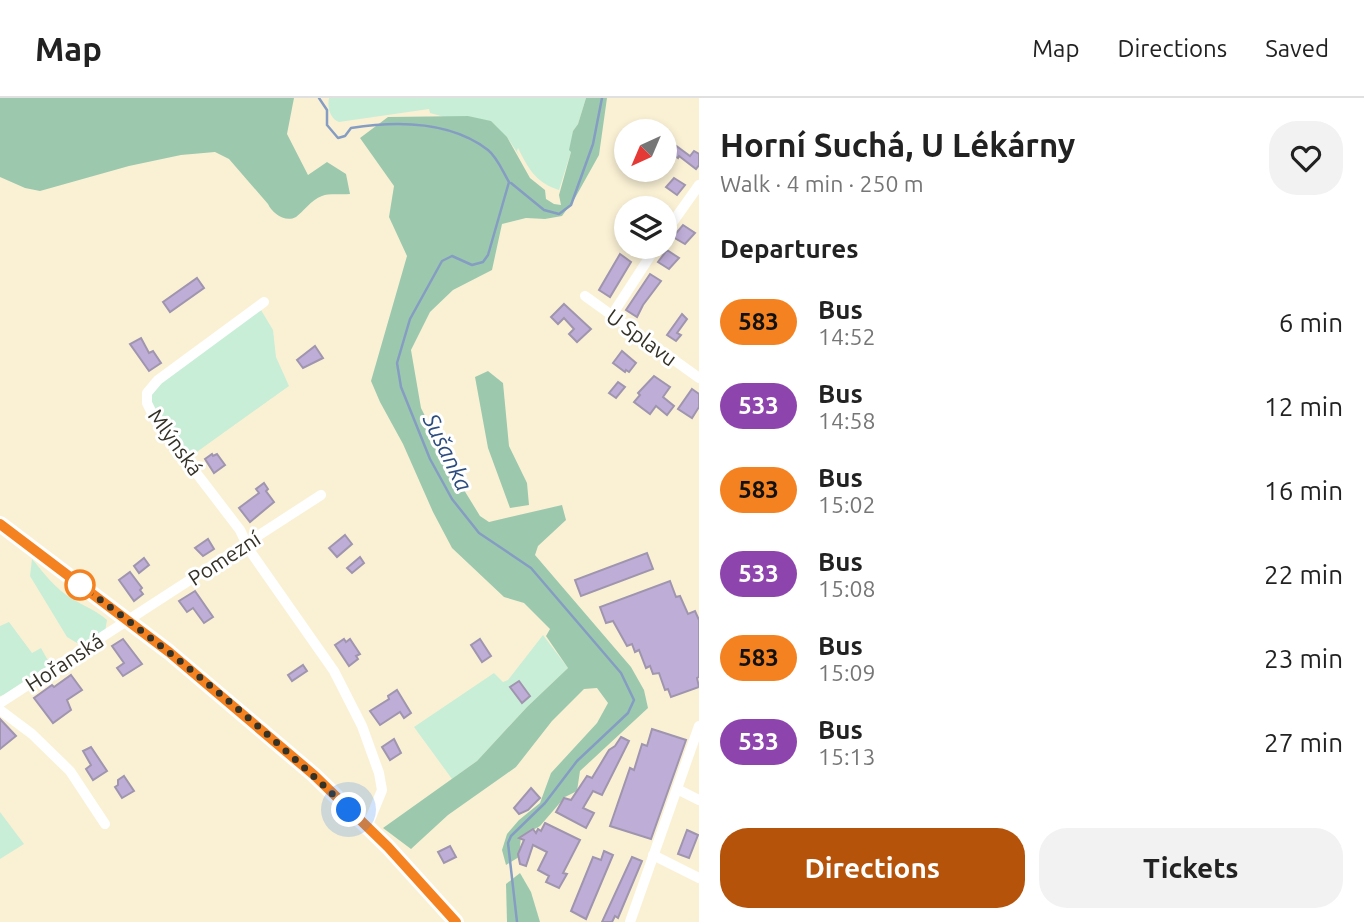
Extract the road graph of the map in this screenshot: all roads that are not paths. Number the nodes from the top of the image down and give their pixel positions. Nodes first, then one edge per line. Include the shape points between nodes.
1 (699, 185) edge
2 (677, 216) edge
3 (648, 259) edge
4 (585, 296) dead end
5 (264, 302) dead end
6 (612, 315) junction
7 (699, 378) edge
8 (321, 495) dead end
9 (0, 524) edge
10 (246, 543) junction
11 (127, 621) junction
12 (0, 703) edge
13 (0, 710) edge
14 (699, 726) edge
15 (677, 789) junction
16 (699, 800) edge
17 (104, 824) dead end
18 (368, 827) junction
19 (653, 855) junction
20 (699, 878) edge
21 (456, 922) edge
22 (630, 922) edge

1 - 2 street
3 - 6 street
4 - 6 street, U Splavu
5 - 10 street, Mlýnská via 146,393 155,419 219,500
6 - 7 street, U Splavu
8 - 10 street, Pomezní
9 - 11 main road
10 - 11 street, Pomezní
10 - 18 street via 334,671 358,715 382,790
11 - 12 street, Hořanská
11 - 18 main road via 314,775
13 - 17 street via 33,734 70,771
14 - 15 street
15 - 16 street
15 - 19 street
18 - 21 main road
19 - 20 street
19 - 22 street

